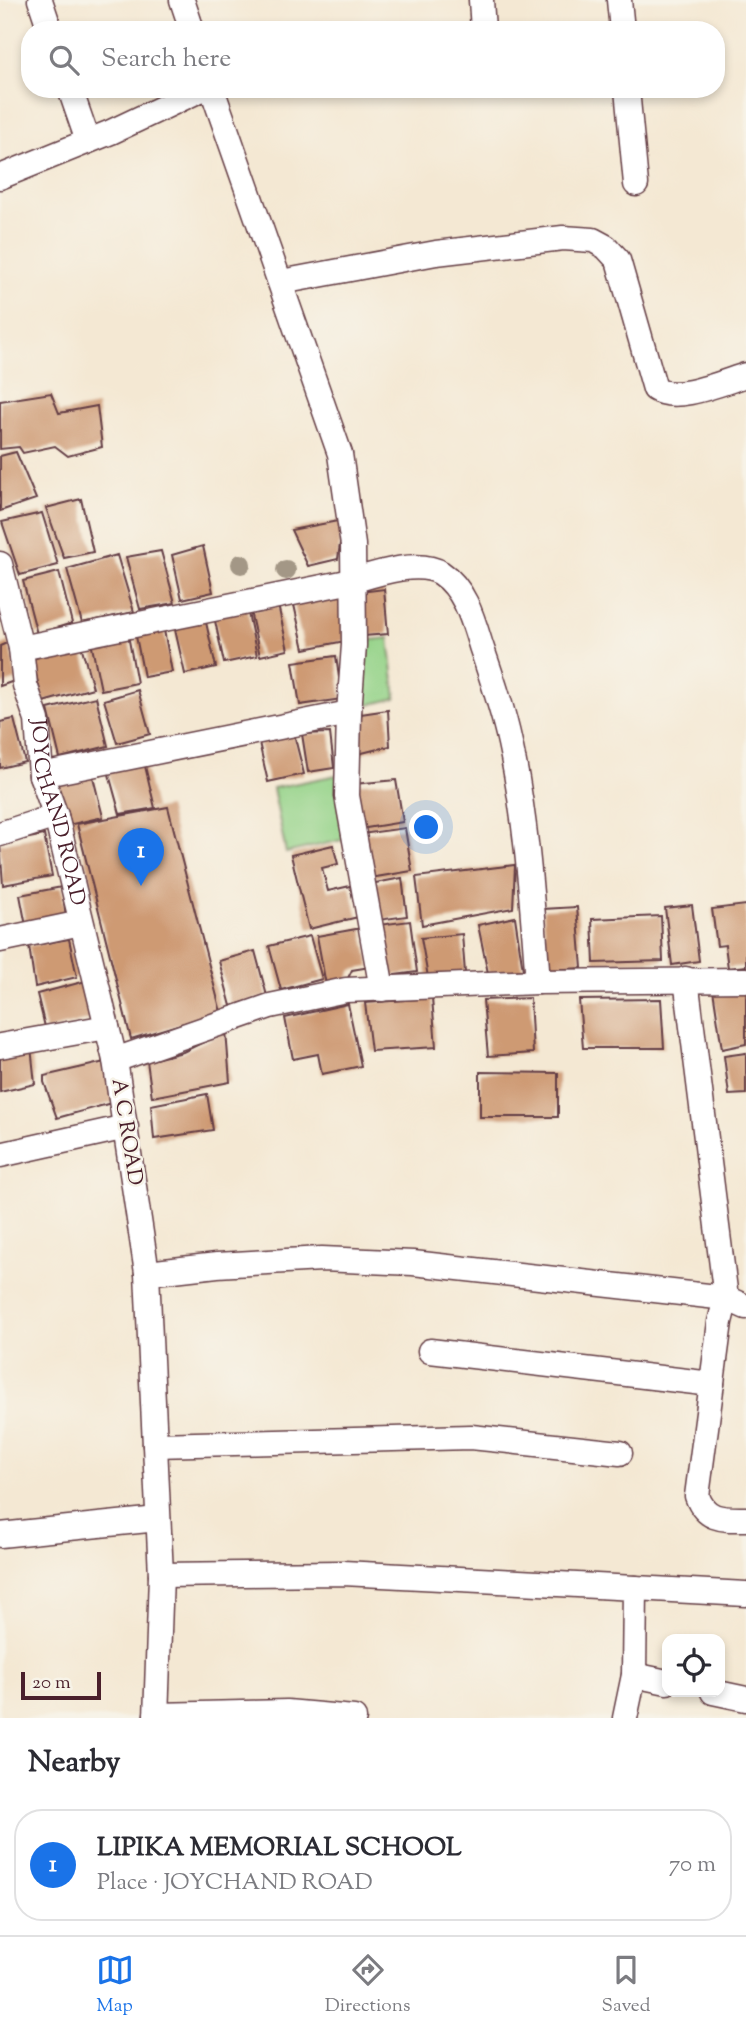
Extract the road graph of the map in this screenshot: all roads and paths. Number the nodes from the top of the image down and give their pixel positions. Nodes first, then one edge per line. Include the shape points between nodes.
1 (40, 0) edge
2 (182, 0) edge
3 (481, 0) edge
4 (619, 0) edge
5 (47, 21) edge
6 (189, 21) edge
7 (482, 21) edge
8 (621, 21) edge
9 (73, 98) edge
10 (182, 98) edge
11 (215, 98) edge
12 (628, 98) edge
13 (88, 141) junction
14 (0, 177) edge
15 (636, 184) dead end
16 (281, 282) junction
17 (746, 375) edge
18 (0, 564) edge
19 (352, 581) junction
20 (21, 648) junction
21 (349, 713) junction
22 (41, 775) junction
23 (56, 816) junction
24 (0, 834) edge
25 (81, 923) junction
26 (0, 940) edge
27 (687, 979) junction
28 (746, 980) edge
29 (538, 982) junction
30 (382, 989) junction
31 (107, 1027) junction
32 (0, 1046) edge
33 (115, 1060) junction
34 (126, 1128) junction
35 (0, 1155) edge
36 (147, 1273) junction
37 (736, 1303) edge
38 (430, 1351) dead end
39 (712, 1384) junction
40 (155, 1445) junction
41 (620, 1453) dead end
42 (158, 1519) junction
43 (746, 1519) edge
44 (0, 1535) edge
45 (161, 1575) junction
46 (635, 1588) junction
47 (746, 1594) edge
48 (634, 1675) junction
49 (662, 1681) edge
50 (725, 1695) edge
51 (746, 1699) edge
52 (156, 1717) edge
53 (354, 1718) edge
54 (625, 1718) edge

1 - 5 street
2 - 6 street
3 - 7 street
4 - 8 street
9 - 13 street
10 - 13 street
11 - 16 street
12 - 15 street
13 - 14 street
16 - 17 street via 436,253 563,238 593,240 618,260 655,390 686,393
16 - 19 street via 340,454 353,545
18 - 20 street, JOYCHAND ROAD
19 - 20 street
19 - 21 street via 355,645
19 - 29 street via 425,568 454,583 469,611 510,744 524,832
20 - 22 street, JOYCHAND ROAD via 25,685 37,720
21 - 22 street
21 - 30 street via 347,796
22 - 23 street, JOYCHAND ROAD
23 - 24 street
23 - 25 street, JOYCHAND ROAD
25 - 26 street
25 - 31 street, JOYCHAND ROAD
27 - 28 street, A C ROAD
27 - 29 street, A C ROAD
27 - 37 street
29 - 30 street, A C ROAD
30 - 33 street, A C ROAD via 346,990 270,1006
31 - 32 street
31 - 33 street, JOYCHAND ROAD
33 - 34 street, A C ROAD
34 - 35 street
34 - 36 street, A C ROAD
36 - 37 street via 335,1259 413,1263
36 - 40 street, A C ROAD
37 - 39 street via 720,1322
38 - 39 street
39 - 43 street via 697,1496 712,1516
40 - 41 street via 471,1437
40 - 42 street, A C ROAD
42 - 44 street
42 - 45 street, A C ROAD
45 - 46 street via 343,1573
45 - 52 street, A C ROAD
46 - 47 street
46 - 48 street
48 - 49 street
48 - 54 street
50 - 51 street
52 - 53 street via 287,1712

